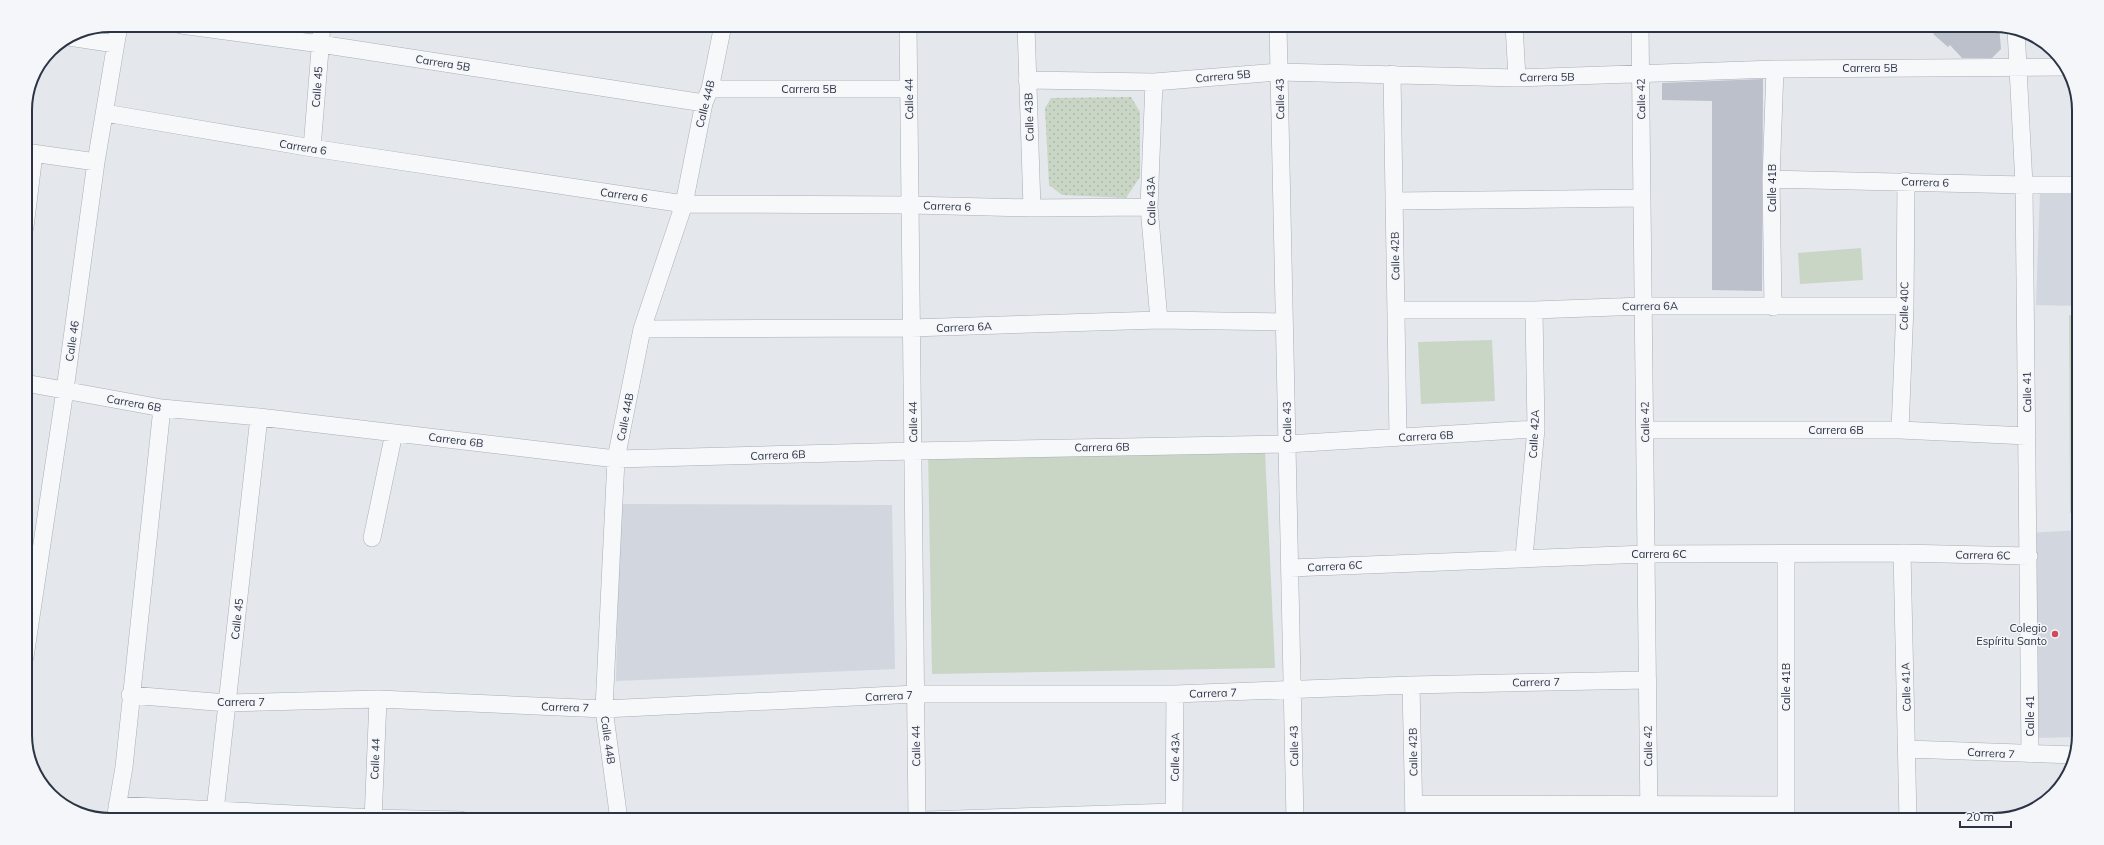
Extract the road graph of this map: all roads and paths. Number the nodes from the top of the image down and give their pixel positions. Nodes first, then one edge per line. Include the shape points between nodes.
1 (118, 32) edge
2 (232, 32) edge
3 (321, 32) edge
4 (721, 32) edge
5 (908, 32) edge
6 (1026, 32) edge
7 (1278, 32) edge
8 (1514, 32) edge
9 (1640, 32) edge
10 (2016, 35) edge
11 (79, 39) edge
12 (115, 44) junction
13 (320, 44) junction
14 (2059, 67) edge
15 (2017, 68) junction
16 (1775, 69) junction
17 (1279, 72) junction
18 (1392, 74) junction
19 (1640, 74) junction
20 (1517, 78) junction
21 (1028, 80) junction
22 (1154, 82) junction
23 (909, 89) junction
24 (707, 96) junction
25 (105, 113) junction
26 (312, 148) junction
27 (32, 153) edge
28 (96, 162) junction
29 (1771, 179) junction
30 (1906, 181) junction
31 (2072, 185) edge
32 (2024, 186) junction
33 (1642, 198) junction
34 (1394, 201) junction
35 (684, 204) junction
36 (910, 205) junction
37 (1149, 207) junction
38 (1032, 208) junction
39 (1643, 306) junction
40 (1905, 306) junction
41 (1773, 307) junction
42 (1396, 310) junction
43 (1534, 310) junction
44 (1160, 320) junction
45 (1284, 322) junction
46 (912, 328) junction
47 (642, 329) junction
48 (32, 384) edge
49 (65, 390) junction
50 (162, 408) junction
51 (259, 417) junction
52 (1536, 429) junction
53 (1645, 430) junction
54 (1900, 430) junction
55 (394, 433) junction
56 (2027, 436) junction
57 (1398, 437) junction
58 (1287, 444) junction
59 (913, 451) junction
60 (616, 459) junction
61 (372, 538) dead end
62 (1646, 554) junction
63 (1902, 554) junction
64 (1786, 555) junction
65 (2028, 556) junction
66 (1524, 557) junction
67 (1290, 568) junction
68 (32, 610) edge
69 (1648, 680) junction
70 (1411, 685) junction
71 (1292, 689) junction
72 (916, 694) junction
73 (1176, 694) junction
74 (130, 695) junction
75 (378, 699) junction
76 (227, 703) junction
77 (604, 709) junction
78 (1907, 749) junction
79 (2030, 754) junction
80 (2069, 755) edge
81 (1414, 812) edge
82 (1517, 812) edge
83 (1649, 812) edge
84 (1786, 812) edge
85 (116, 813) edge
86 (215, 813) edge
87 (373, 813) edge
88 (618, 813) edge
89 (917, 813) edge
90 (1174, 813) edge
91 (1295, 813) edge
92 (1908, 813) edge

1 - 12 street, Calle 46
2 - 13 street, Carrera 5B
3 - 13 street, Calle 45
4 - 24 street, Calle 44B
5 - 23 street, Calle 44
6 - 21 street, Calle 43B
7 - 17 street, Calle 43
8 - 20 street
9 - 19 street, Calle 42
10 - 15 street, Calle 41
11 - 12 street
12 - 25 street, Calle 46
13 - 24 street, Carrera 5B
13 - 26 street, Calle 45
14 - 15 street, Carrera 5B
15 - 16 street, Carrera 5B
15 - 32 street, Calle 41
16 - 19 street, Carrera 5B
16 - 29 street, Calle 41B
17 - 18 street, Carrera 5B
17 - 22 street, Carrera 5B
17 - 45 street, Calle 43
18 - 20 street, Carrera 5B
18 - 34 street, Calle 42B
19 - 20 street, Carrera 5B
19 - 33 street, Calle 42
21 - 22 street, Carrera 5B
21 - 38 street, Calle 43B
22 - 37 street, Calle 43A
23 - 24 street, Carrera 5B
23 - 36 street, Calle 44
24 - 35 street, Calle 44B
25 - 26 street, Carrera 6
25 - 28 street, Calle 46
26 - 35 street, Carrera 6
27 - 28 street
28 - 49 street, Calle 46
29 - 30 street, Carrera 6
29 - 41 street, Calle 41B
30 - 32 street, Carrera 6
30 - 40 street, Calle 40C
31 - 32 street, Carrera 6
32 - 56 street, Calle 41
33 - 34 street
33 - 39 street, Calle 42
34 - 42 street, Calle 42B
35 - 36 street, Carrera 6
35 - 47 street, Calle 44B
36 - 38 street, Carrera 6
36 - 46 street, Calle 44
37 - 38 street, Carrera 6
37 - 44 street, Calle 43A
39 - 41 street, Carrera 6A
39 - 43 street, Carrera 6A
39 - 53 street, Calle 42
40 - 41 street, Carrera 6A
40 - 54 street, Calle 40C
42 - 43 street, Carrera 6A
42 - 57 street, Calle 42B
43 - 52 street, Calle 42A
44 - 45 street, Carrera 6A
44 - 46 street, Carrera 6A
45 - 58 street, Calle 43
46 - 47 street, Carrera 6A
46 - 59 street, Calle 44
47 - 60 street, Calle 44B
48 - 49 street, Carrera 6B
49 - 50 street, Carrera 6B
49 - 68 street, Calle 46
50 - 51 street, Carrera 6B
50 - 74 street
51 - 55 street, Carrera 6B
51 - 76 street, Calle 45
52 - 57 street, Carrera 6B
52 - 66 street, Calle 42A
53 - 54 street, Carrera 6B
53 - 62 street, Calle 42
54 - 56 street, Carrera 6B
55 - 60 street, Carrera 6B
55 - 61 street
56 - 65 street, Calle 41
57 - 58 street, Carrera 6B
58 - 59 street, Carrera 6B
58 - 67 street, Calle 43
59 - 60 street, Carrera 6B
59 - 72 street, Calle 44
60 - 77 street, Calle 44B
62 - 64 street, Carrera 6C
62 - 66 street, Carrera 6C
62 - 69 street, Calle 42
63 - 64 street, Carrera 6C
63 - 65 street, Carrera 6C
63 - 78 street, Calle 41A
64 - 84 street, Calle 41B
65 - 79 street, Calle 41
66 - 67 street, Carrera 6C
67 - 71 street, Calle 43
69 - 70 street, Carrera 7
69 - 83 street, Calle 42
70 - 71 street, Carrera 7
70 - 81 street, Calle 42B
71 - 73 street, Carrera 7
71 - 91 street, Calle 43
72 - 73 street, Carrera 7
72 - 77 street, Carrera 7
72 - 89 street, Calle 44
73 - 90 street, Calle 43A
74 - 76 street, Carrera 7
74 - 85 street via 124,767
75 - 76 street, Carrera 7
75 - 77 street, Carrera 7
75 - 87 street, Calle 44
76 - 86 street, Calle 45
77 - 88 street, Calle 44B
78 - 79 street, Carrera 7
78 - 92 street, Calle 41A
79 - 80 street, Carrera 7
81 - 82 street
82 - 83 street
83 - 84 street

